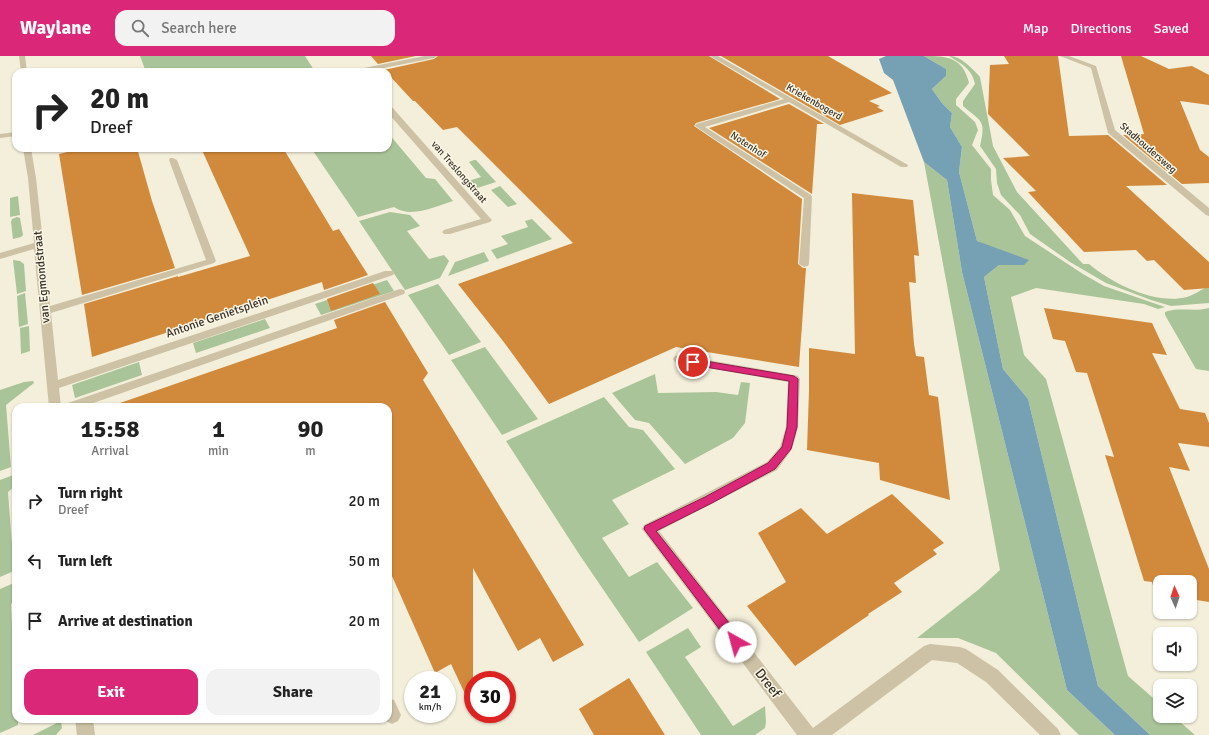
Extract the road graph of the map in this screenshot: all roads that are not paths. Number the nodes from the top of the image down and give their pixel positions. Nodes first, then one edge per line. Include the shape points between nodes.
1 (22, 56) edge
2 (434, 56) edge
3 (713, 56) edge
4 (1063, 56) edge
5 (399, 59) edge
6 (24, 68) edge
7 (369, 68) edge
8 (789, 100) junction
9 (392, 113) edge
10 (12, 134) edge
11 (0, 136) edge
12 (28, 152) edge
13 (173, 160) dead end
14 (904, 165) dead end
15 (1209, 213) edge
16 (447, 232) dead end
17 (39, 245) junction
18 (0, 256) edge
19 (804, 264) dead end
20 (389, 273) dead end
21 (400, 292) dead end
22 (45, 311) junction
23 (679, 359) dead end
24 (52, 386) junction
25 (54, 403) edge
26 (81, 403) edge
27 (84, 723) edge
28 (86, 735) edge
29 (808, 735) edge
30 (818, 735) edge
31 (1052, 735) edge

1 - 6 street
2 - 5 street
3 - 8 street, Kriekenbogerd
4 - 15 street, Stadhoudersweg via 1094,68 1111,131
5 - 7 street
8 - 14 street, Kriekenbogerd
8 - 19 street, Notenhof via 699,126 808,197
9 - 16 street, van Treslongstraat via 487,220
10 - 11 street
12 - 17 street, van Egmondstraat
13 - 22 street via 211,261
17 - 18 street
17 - 22 street, van Egmondstraat
20 - 24 street, Antonie Genietsplein
21 - 26 street
22 - 24 street, van Egmondstraat
23 - 29 street, Dreef via 794,379 792,427 786,449 772,466 649,529
24 - 25 street, van Egmondstraat
27 - 28 street
30 - 31 street via 930,652 960,655 992,676

